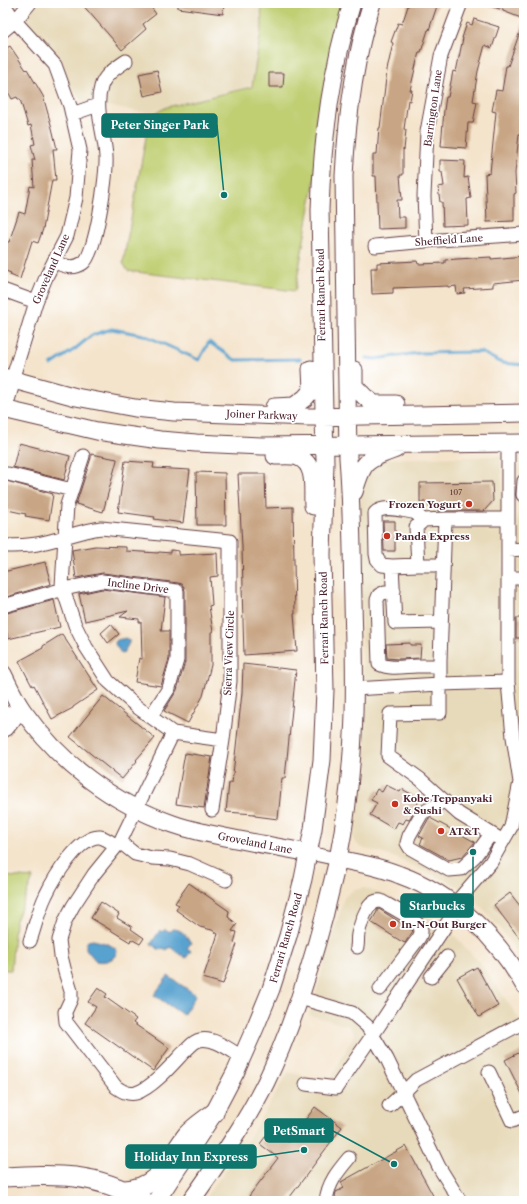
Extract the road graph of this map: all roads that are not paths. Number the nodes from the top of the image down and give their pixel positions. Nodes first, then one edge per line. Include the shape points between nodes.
1 (3, 3) edge
2 (30, 3) edge
3 (352, 3) edge
4 (372, 3) edge
5 (461, 3) edge
6 (15, 21) junction
7 (3, 31) edge
8 (126, 61) dead end
9 (98, 105) junction
10 (72, 114) junction
11 (524, 234) edge
12 (426, 241) junction
13 (375, 246) dead end
14 (345, 252) junction
15 (54, 262) junction
16 (321, 281) junction
17 (3, 290) edge
18 (36, 302) junction
19 (7, 378) edge
20 (3, 409) edge
21 (174, 412) junction
22 (524, 413) edge
23 (496, 414) junction
24 (324, 416) junction
25 (347, 416) junction
26 (174, 442) junction
27 (516, 443) edge
28 (409, 444) junction
29 (324, 445) junction
30 (347, 445) junction
31 (83, 456) dead end
32 (8, 474) dead end
33 (524, 481) edge
34 (72, 490) junction
35 (524, 495) edge
36 (351, 500) junction
37 (445, 518) junction
38 (508, 519) junction
39 (423, 521) junction
40 (65, 536) junction
41 (3, 546) edge
42 (508, 550) junction
43 (524, 550) edge
44 (322, 554) junction
45 (418, 565) junction
46 (443, 565) junction
47 (392, 566) junction
48 (508, 578) junction
49 (524, 578) edge
50 (64, 589) junction
51 (394, 591) junction
52 (3, 606) edge
53 (441, 622) junction
54 (440, 666) junction
55 (3, 674) edge
56 (508, 682) junction
57 (440, 684) junction
58 (354, 689) junction
59 (22, 710) junction
60 (3, 714) edge
61 (150, 716) junction
62 (3, 731) edge
63 (173, 733) junction
64 (223, 740) junction
65 (520, 799) edge
66 (444, 801) junction
67 (136, 809) junction
68 (212, 810) dead end
69 (491, 834) junction
70 (503, 841) junction
71 (118, 844) junction
72 (309, 854) junction
73 (338, 859) junction
74 (226, 880) dead end
75 (456, 906) junction
76 (30, 941) dead end
77 (357, 947) dead end
78 (447, 957) dead end
79 (431, 977) dead end
80 (524, 985) edge
81 (380, 989) dead end
82 (300, 998) junction
83 (524, 1022) edge
84 (372, 1036) junction
85 (242, 1057) junction
86 (489, 1072) dead end
87 (306, 1084) dead end
88 (403, 1093) junction
89 (389, 1106) dead end
90 (214, 1113) junction
91 (524, 1116) edge
92 (349, 1158) dead end
93 (3, 1178) edge
94 (124, 1190) junction
95 (143, 1201) edge
96 (156, 1201) edge
97 (191, 1201) edge
98 (326, 1201) edge
99 (460, 1201) edge

1 - 6 street, Groveland Lane
2 - 6 street
3 - 16 main road, Ferrari Ranch Road via 338,54 325,124 321,176
4 - 14 main road via 350,98 344,176
5 - 12 street, Barrington Lane via 441,56 427,132 424,196
6 - 7 street
6 - 10 street, Groveland Lane via 55,66
8 - 9 street via 104,79 100,87
9 - 10 street
9 - 15 street via 106,156 106,175 99,219 84,263 66,267
10 - 15 street, Groveland Lane via 80,150 76,198 67,236
11 - 12 street, Sheffield Lane
12 - 13 street, Sheffield Lane
14 - 23 main road via 352,265 354,386 374,404 478,404
14 - 25 main road
15 - 18 street, Groveland Lane
16 - 21 main road via 310,302 312,390 305,398 294,406
16 - 24 main road, Ferrari Ranch Road
17 - 18 street
18 - 19 street, Groveland Lane
19 - 20 main road, Groveland Lane
19 - 21 main road, Joiner Parkway via 76,397
20 - 26 main road via 97,431
21 - 24 main road, Joiner Parkway
22 - 23 main road, Joiner Parkway
23 - 25 main road, Joiner Parkway
24 - 25 main road, Joiner Parkway
24 - 29 main road, Ferrari Ranch Road
25 - 30 main road
26 - 29 main road via 262,446
26 - 44 main road via 190,452 298,457 306,463 312,471 313,535
27 - 28 main road
27 - 38 street
28 - 30 main road
28 - 36 main road via 375,456 366,463 360,472
29 - 30 main road
29 - 44 main road, Ferrari Ranch Road
30 - 36 main road
31 - 34 street
32 - 34 street
33 - 35 street
34 - 40 street via 67,505
36 - 58 main road
37 - 38 street
37 - 39 street
37 - 46 street
38 - 42 street
39 - 45 street via 416,527
39 - 47 street via 413,512 384,508 376,513 376,557 382,565
40 - 41 street via 38,544
40 - 50 street via 62,586
40 - 64 street, Sierra View Circle via 101,528 230,540 230,681
42 - 43 street
42 - 48 street
44 - 72 main road, Ferrari Ranch Road via 324,731
45 - 46 street
45 - 47 street
46 - 53 street
47 - 51 street
48 - 49 street
48 - 56 street
50 - 52 street
50 - 61 street via 75,624 97,666 108,681
50 - 61 street, Incline Drive via 102,581 177,591 176,665 169,688
51 - 53 street via 395,623
51 - 54 street via 379,595 377,600 379,664 394,668
53 - 54 street
54 - 57 street
55 - 59 main road, Groveland Lane
56 - 57 street
56 - 65 street
57 - 58 street
57 - 66 street via 440,713 390,714 388,756 420,779
58 - 73 main road via 351,764
59 - 60 street
59 - 62 street
59 - 67 main road, Groveland Lane via 74,768
61 - 63 street
63 - 64 street
63 - 67 street
64 - 68 street
65 - 70 street via 511,827
66 - 69 street via 459,814
66 - 69 street via 422,813 409,836 407,843 410,848 449,870 461,869 475,856
67 - 71 street
67 - 72 main road, Groveland Lane via 198,832
69 - 70 street
70 - 75 street via 491,862
71 - 74 street via 135,854 190,864
71 - 76 street via 102,837 94,837 82,843 65,864 46,895
71 - 85 street via 73,906 59,940 63,967 71,991 71,999 65,1012 70,1029 116,1087 128,1093 136,1093 160,1077 190,1046 200,1040 210,1040
72 - 73 street, Groveland Lane
72 - 85 main road, Ferrari Ranch Road via 288,936 271,989
73 - 75 main road, Groveland Lane via 402,875
73 - 82 main road via 317,945
75 - 80 main road, Groveland Lane via 494,941
75 - 84 street
77 - 81 street via 358,932 363,918 371,903 376,900 421,927 418,939
78 - 79 street
82 - 84 street via 352,1013 367,1026
82 - 97 main road via 265,1083 239,1131
83 - 88 street via 416,1080
84 - 87 street via 336,1088
84 - 88 street
85 - 90 main road, Ferrari Ranch Road
86 - 91 street via 512,1121
88 - 89 street
88 - 99 street via 439,1167
90 - 94 highway via 188,1134 162,1172 153,1180 143,1187
90 - 96 main road, Ferrari Ranch Road
92 - 98 street via 333,1177
93 - 94 highway via 43,1175 90,1178
94 - 95 highway

